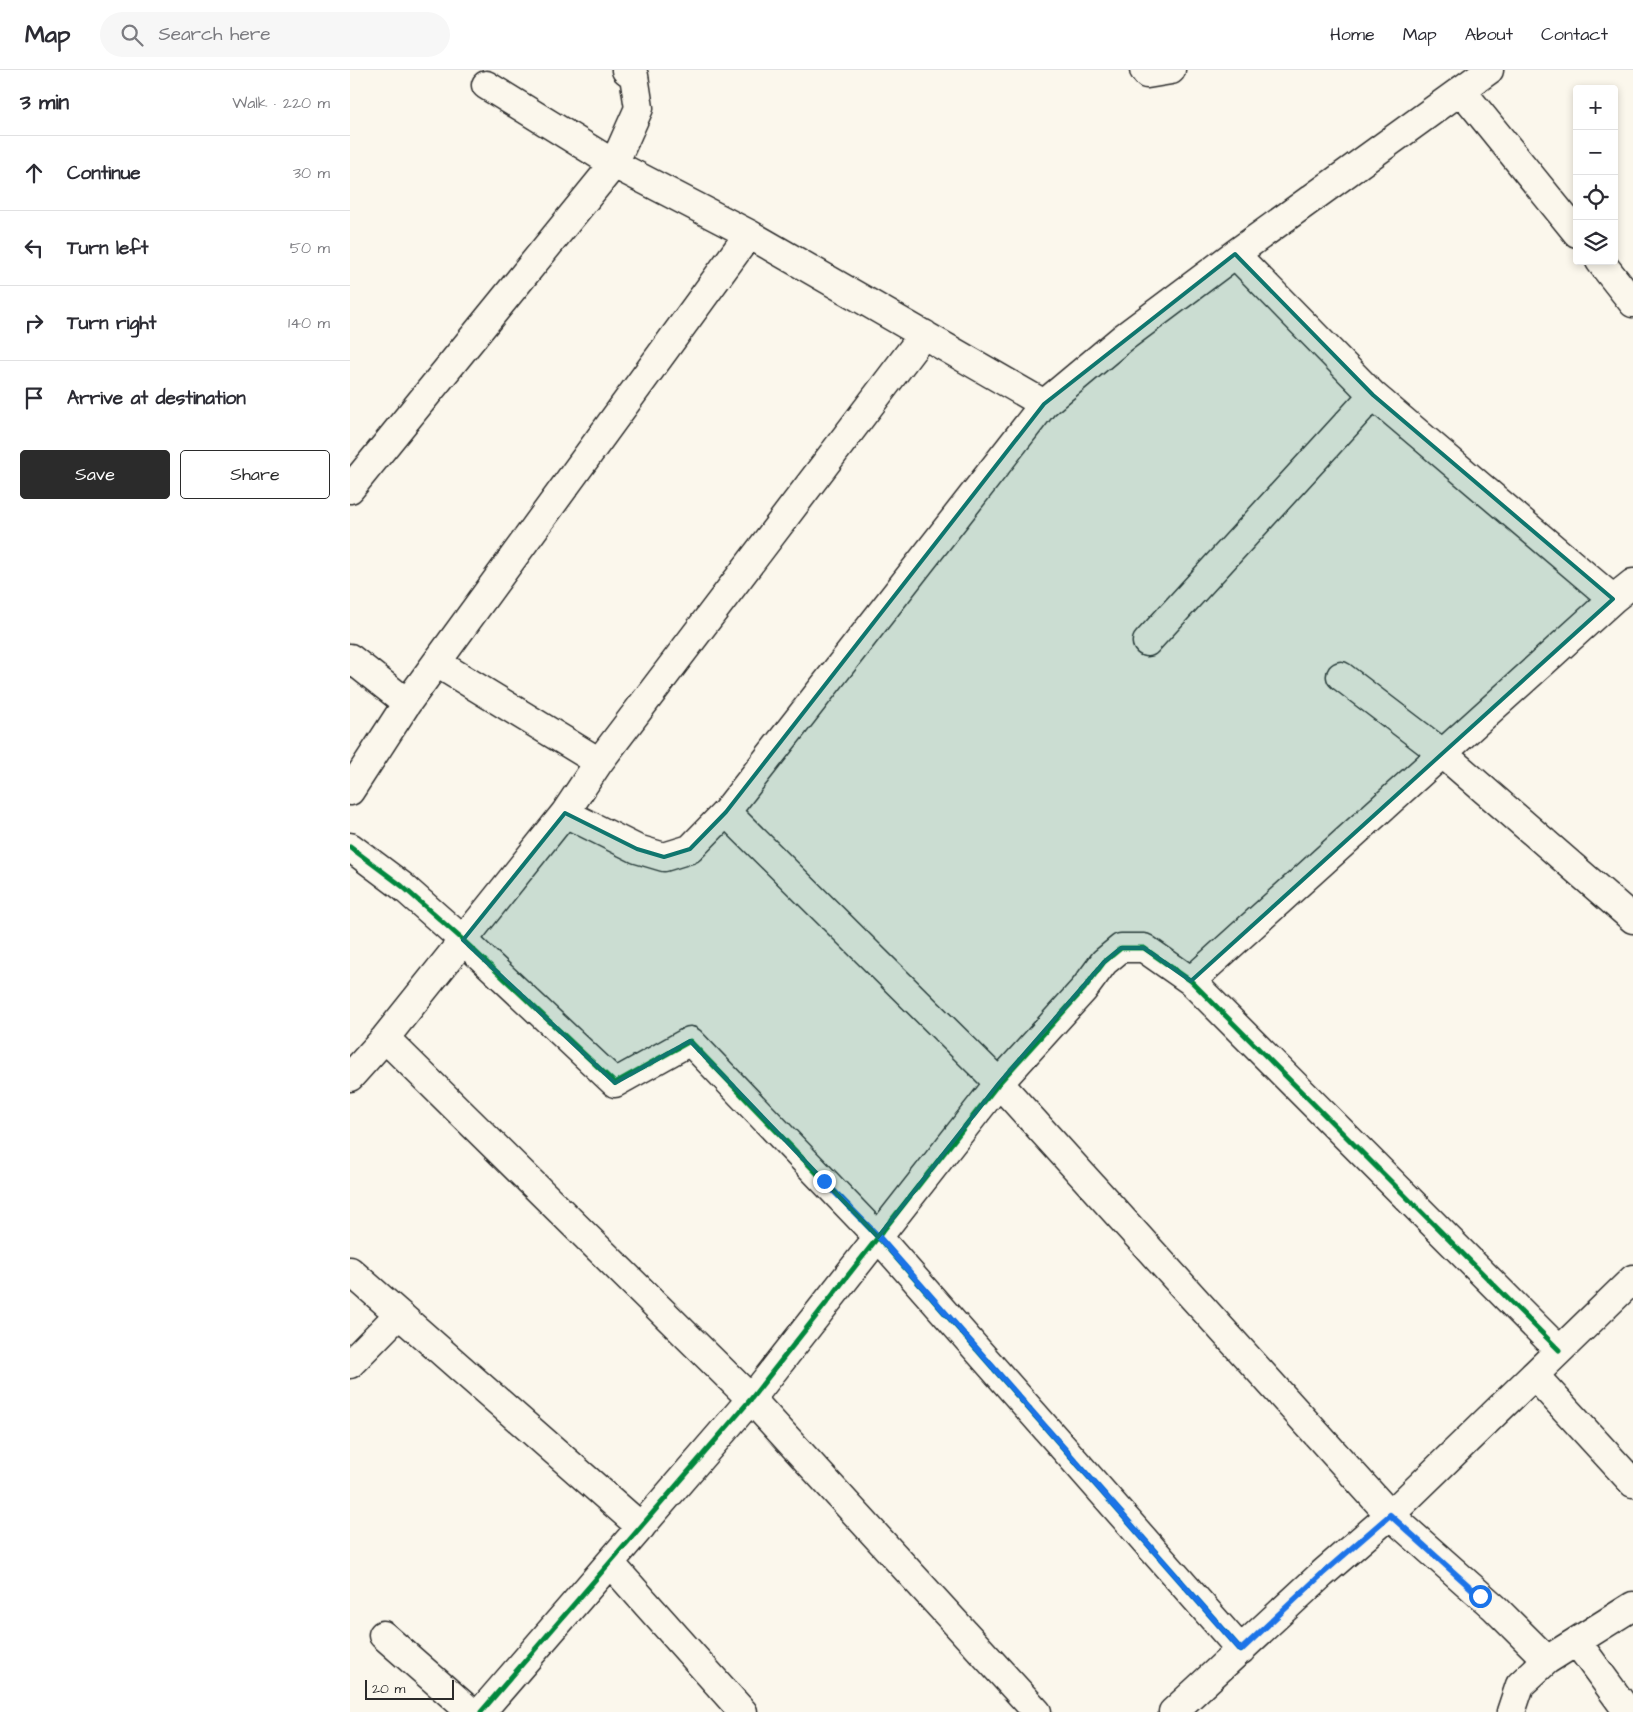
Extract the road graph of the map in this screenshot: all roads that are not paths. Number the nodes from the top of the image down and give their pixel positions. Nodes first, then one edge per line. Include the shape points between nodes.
1 (626, 70) edge
2 (1144, 70) edge
3 (1171, 70) edge
4 (1489, 70) edge
5 (486, 85) dead end
6 (1461, 90) junction
7 (614, 164) junction
8 (1573, 228) edge
9 (749, 234) junction
10 (1235, 254) junction
11 (1603, 265) edge
12 (1633, 303) edge
13 (924, 334) junction
14 (1372, 395) junction
15 (1044, 404) junction
16 (350, 489) edge
17 (1623, 591) edge
18 (1147, 642) dead end
19 (350, 658) edge
20 (437, 663) junction
21 (1341, 676) dead end
22 (407, 703) junction
23 (1442, 753) junction
24 (599, 762) junction
25 (350, 792) edge
26 (726, 812) junction
27 (565, 813) junction
28 (350, 847) edge
29 (1633, 919) edge
30 (463, 940) junction
31 (1190, 981) junction
32 (384, 1038) junction
33 (350, 1077) edge
34 (999, 1083) junction
35 (878, 1236) junction
36 (350, 1271) edge
37 (1633, 1279) edge
38 (398, 1314) junction
39 (1559, 1350) junction
40 (350, 1364) edge
41 (1534, 1375) junction
42 (751, 1399) junction
43 (1633, 1483) edge
44 (1390, 1515) junction
45 (641, 1527) junction
46 (610, 1563) junction
47 (1631, 1610) edge
48 (383, 1635) dead end
49 (1577, 1642) junction
50 (1241, 1650) junction
51 (1547, 1660) junction
52 (471, 1712) edge
53 (481, 1712) edge
54 (742, 1712) edge
55 (1037, 1712) edge
56 (1172, 1712) edge
57 (1511, 1712) edge
58 (1628, 1712) edge

1 - 7 street via 634,76 639,108
2 - 3 street via 1147,74
4 - 6 street
5 - 7 street
6 - 8 street
6 - 10 street
7 - 9 street
7 - 16 street
9 - 13 street
9 - 20 street
10 - 14 street
10 - 15 street via 1123,338
11 - 12 street
13 - 15 street
13 - 24 street
14 - 17 street
14 - 18 street
15 - 26 street
17 - 23 street
19 - 22 street
20 - 22 street
20 - 24 street
21 - 23 street
22 - 25 street
23 - 29 street
23 - 31 street
24 - 27 street
26 - 27 street via 690,849 664,857 637,848
26 - 34 street
27 - 30 street
28 - 30 street via 402,886
30 - 32 street
30 - 35 street via 614,1083 690,1041
31 - 34 street via 1144,948 1122,948 1104,962 1084,989
31 - 39 street
32 - 33 street
32 - 42 street
34 - 35 street
34 - 44 street
35 - 42 street
35 - 50 street
36 - 38 street
37 - 39 street
38 - 40 street
38 - 45 street
39 - 41 street
41 - 43 street
41 - 44 street
42 - 45 street
42 - 55 street
44 - 50 street
44 - 51 street via 1495,1608
45 - 46 street
46 - 53 street
46 - 54 street
47 - 49 street
48 - 52 street
49 - 51 street
49 - 58 street
50 - 56 street
51 - 57 street via 1520,1685

